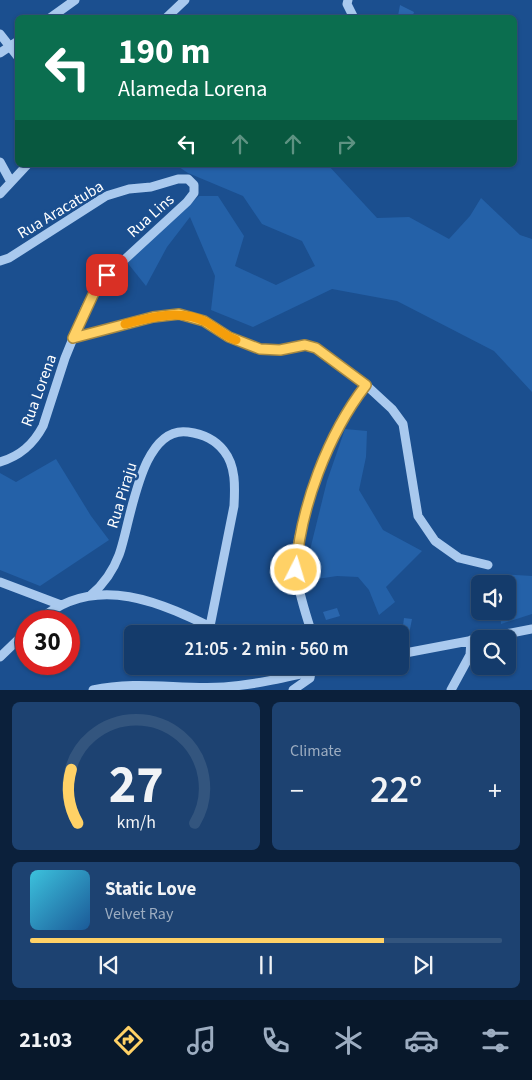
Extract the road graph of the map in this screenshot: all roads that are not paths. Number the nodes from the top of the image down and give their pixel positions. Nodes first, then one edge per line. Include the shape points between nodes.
1 (75, 0) edge
2 (186, 0) edge
3 (348, 0) edge
4 (54, 15) edge
5 (169, 15) edge
6 (352, 15) edge
7 (0, 34) edge
8 (14, 44) edge
9 (0, 53) edge
10 (0, 162) edge
11 (25, 167) edge
12 (11, 182) junction
13 (194, 185) joint
14 (0, 194) edge
15 (0, 260) edge
16 (73, 338) junction
17 (366, 385) junction
18 (0, 462) edge
19 (488, 565) dead end
20 (0, 582) edge
21 (92, 595) junction
22 (61, 605) junction
23 (54, 610) edge
24 (208, 625) edge
25 (210, 625) edge
26 (309, 625) edge
27 (532, 629) edge
28 (516, 632) edge
29 (471, 640) joint
30 (15, 643) edge
31 (409, 652) edge
32 (0, 657) edge
33 (297, 675) edge
34 (310, 675) edge
35 (94, 690) edge
36 (293, 690) edge
37 (451, 690) edge

1 - 4 street
2 - 5 street
3 - 6 street
7 - 8 street
8 - 9 street
10 - 12 street
11 - 12 street
12 - 14 street
13 - 15 street, Rua Aracatuba via 188,179 178,179 106,196 9,258
13 - 16 street, Rua Lins via 194,193 187,202 98,284
16 - 17 street via 153,317 179,314 204,321 229,337 260,349 280,350 305,345 316,348
16 - 18 street, Rua Lorena via 36,438 12,458
17 - 19 street via 403,424 418,516 436,542 459,558
17 - 26 street via 341,421 329,446 298,541 296,570
20 - 22 street
21 - 22 street
21 - 24 street via 112,593 138,597
21 - 25 street, Rua Piraju via 112,570 119,554 145,463 154,448 168,436 184,431 201,434 218,442 229,457 235,489
22 - 23 street
27 - 28 street
29 - 31 street
29 - 37 street via 470,655
30 - 32 street
33 - 35 street via 223,687 116,686
34 - 36 street

